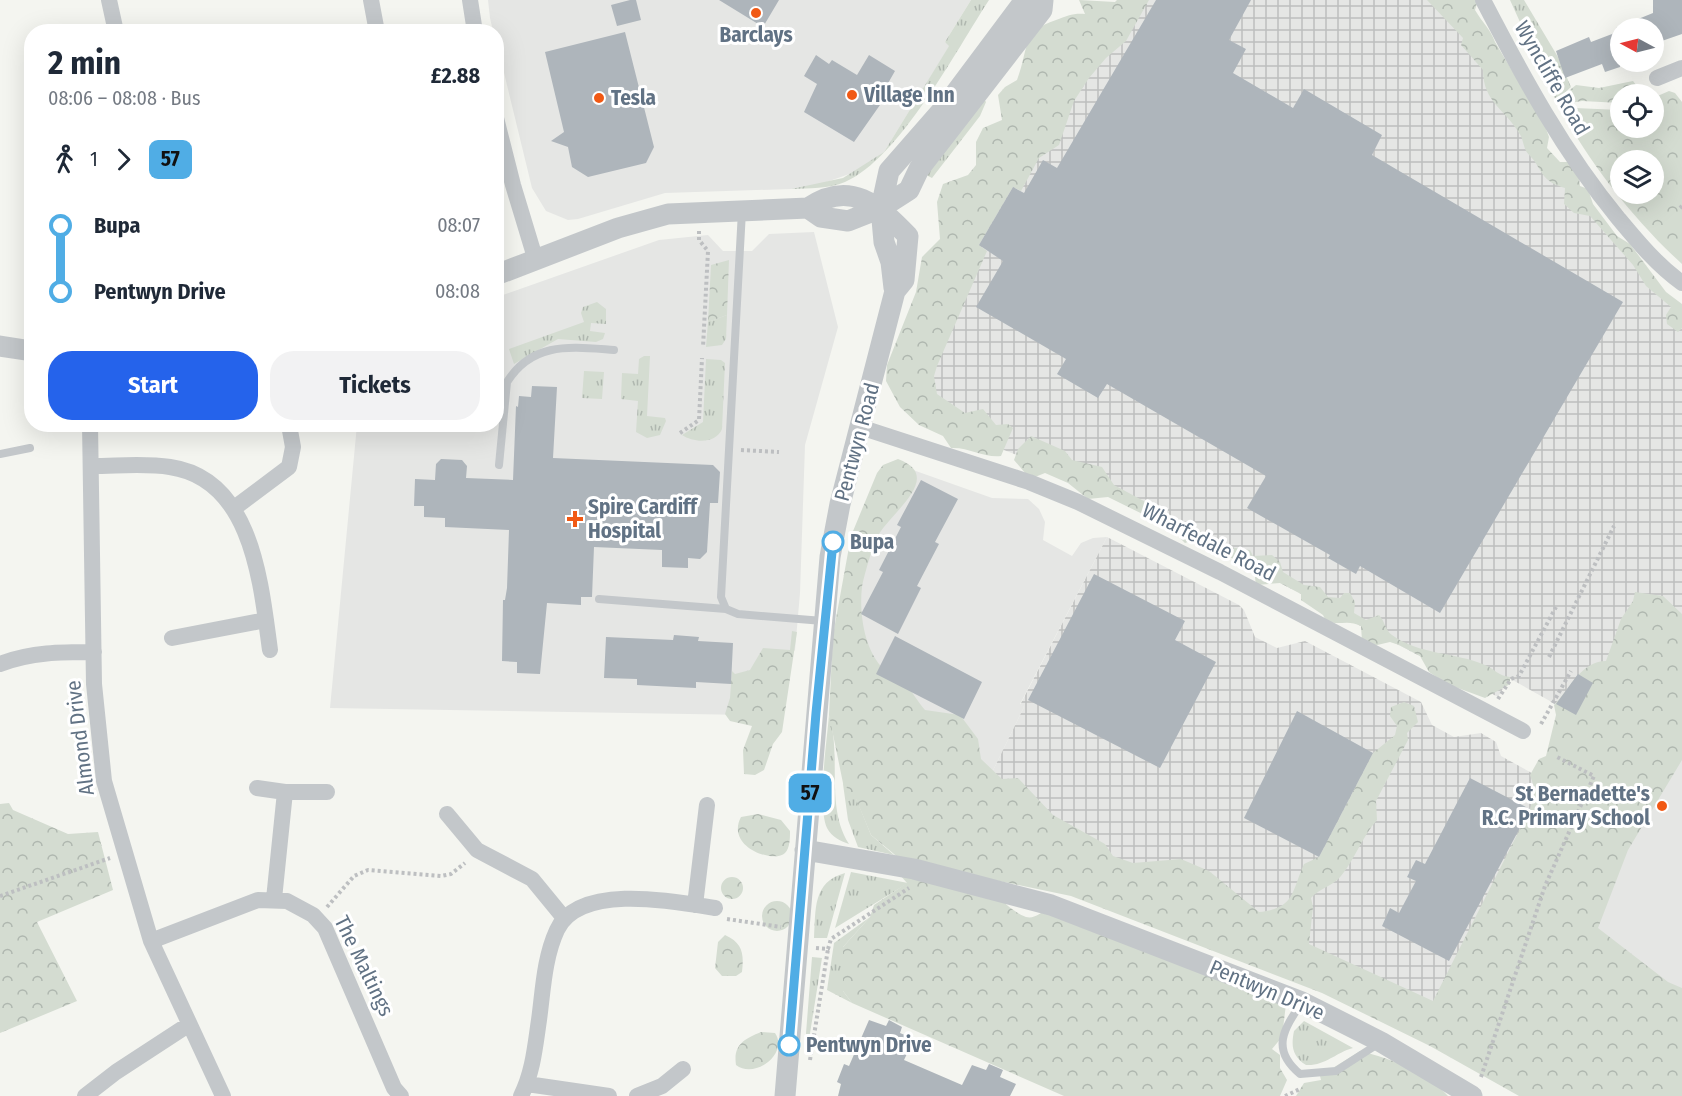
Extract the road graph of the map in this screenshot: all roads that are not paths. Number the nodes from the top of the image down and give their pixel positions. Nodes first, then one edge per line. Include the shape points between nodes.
1 (109, 0) edge
2 (370, 0) edge
3 (470, 0) edge
4 (1025, 0) edge
5 (1043, 0) edge
6 (1483, 0) edge
7 (114, 24) edge
8 (375, 24) edge
9 (474, 24) edge
10 (1682, 68) edge
11 (1657, 78) dead end
12 (504, 150) edge
13 (881, 208) junction
14 (742, 211) junction
15 (536, 261) junction
16 (504, 272) edge
17 (1682, 284) edge
18 (0, 346) edge
19 (24, 350) edge
20 (614, 350) dead end
21 (504, 413) edge
22 (860, 427) junction
23 (90, 432) edge
24 (290, 432) edge
25 (502, 432) edge
26 (30, 448) dead end
27 (0, 454) edge
28 (499, 465) dead end
29 (92, 466) junction
30 (233, 509) junction
31 (599, 599) dead end
32 (726, 609) junction
33 (266, 620) junction
34 (825, 621) junction
35 (172, 638) dead end
36 (270, 650) dead end
37 (94, 652) junction
38 (0, 664) edge
39 (1523, 732) dead end
40 (257, 788) dead end
41 (285, 792) junction
42 (327, 792) dead end
43 (707, 806) dead end
44 (447, 814) dead end
45 (805, 850) junction
46 (274, 899) junction
47 (695, 905) junction
48 (715, 908) road end
49 (564, 918) junction
50 (151, 941) junction
51 (1302, 1002) junction
52 (188, 1025) junction
53 (1382, 1042) junction
54 (683, 1069) dead end
55 (1477, 1087) edge
56 (524, 1090) edge
57 (666, 1091) edge
58 (85, 1096) edge
59 (223, 1096) edge
60 (400, 1096) edge
61 (609, 1096) edge
62 (637, 1096) edge
63 (785, 1096) edge

1 - 7 street
2 - 8 street
3 - 9 street
4 - 13 street, Pentwyn Road via 945,107 889,171
5 - 13 street via 1042,10 919,169 909,190
6 - 17 street, Wyncliffe Road via 1572,159 1654,260
10 - 11 street
12 - 15 street
13 - 14 street via 850,195 822,198 808,208
13 - 22 street, Pentwyn Road via 895,291
14 - 15 street via 668,214 646,219
14 - 32 lane via 721,597
15 - 16 street
18 - 19 street
20 - 21 lane via 549,348 524,362 507,382
22 - 34 street, Pentwyn Road via 832,546
22 - 39 street, Wharfedale Road via 1068,498 1220,572
23 - 29 street, Almond Drive
24 - 30 street via 293,447 289,466
25 - 28 lane
26 - 27 lane
29 - 30 street via 172,467 206,480
29 - 37 street, Almond Drive
30 - 33 street via 257,564
31 - 32 lane
32 - 34 lane via 738,614
33 - 35 street
33 - 36 street
34 - 45 street, Pentwyn Road
37 - 38 street via 40,654
37 - 50 street, Almond Drive via 104,782
40 - 41 street
41 - 42 street
41 - 46 street
43 - 47 street
44 - 49 street via 477,850 532,879
45 - 51 street, Pentwyn Drive via 914,869 1051,904
45 - 63 street, Pentwyn Road
46 - 50 street, The Maltings via 246,903
46 - 60 street, The Maltings via 303,908 330,938
47 - 48 street
47 - 49 street via 601,900 585,904
49 - 56 street via 547,960 533,1066
50 - 52 street, Almond Drive
51 - 53 street, Pentwyn Drive
51 - 53 lane via 1285,1026 1283,1046 1288,1064 1300,1074 1336,1071
52 - 58 street
52 - 59 street, Almond Drive
53 - 55 street, Pentwyn Drive
54 - 57 street
56 - 61 street
57 - 62 street

